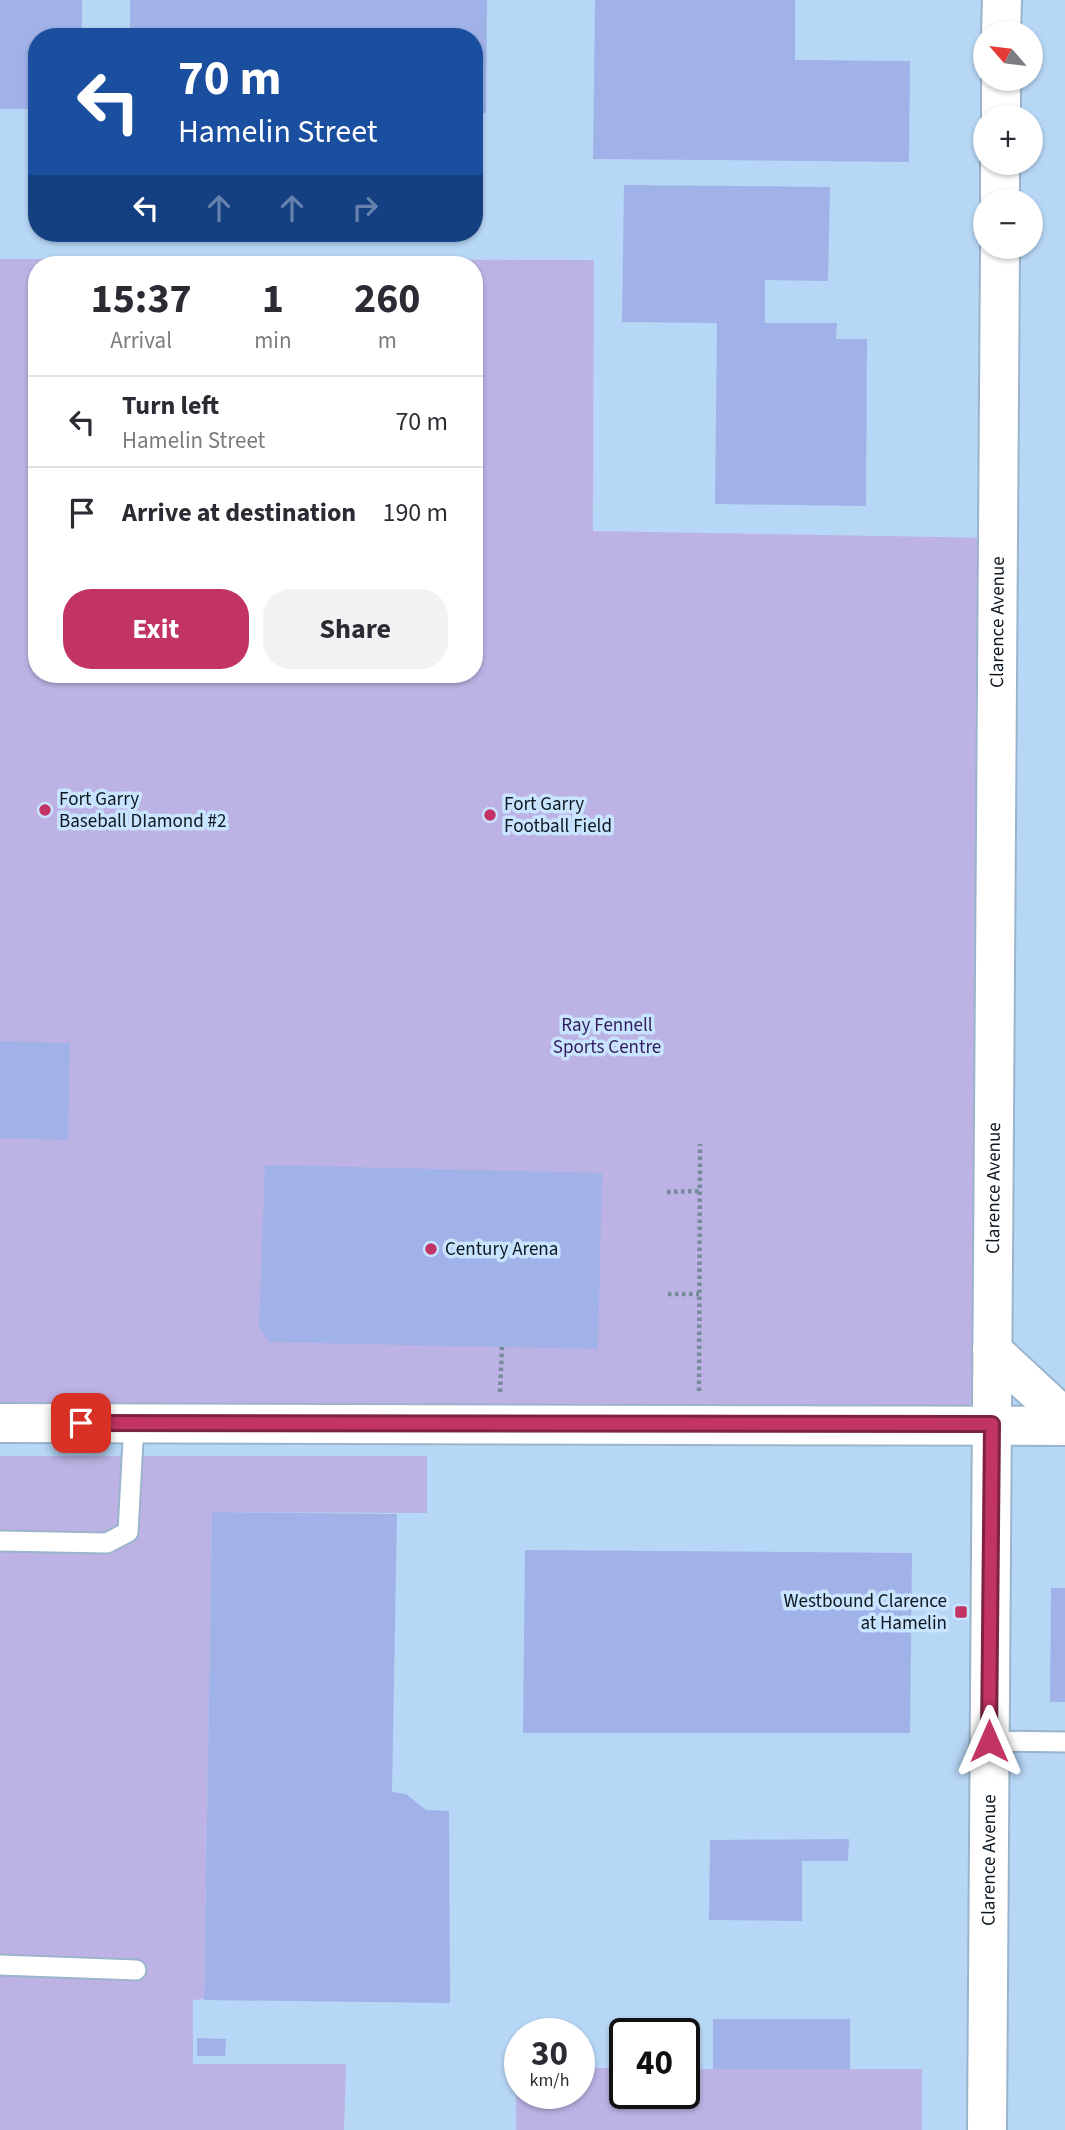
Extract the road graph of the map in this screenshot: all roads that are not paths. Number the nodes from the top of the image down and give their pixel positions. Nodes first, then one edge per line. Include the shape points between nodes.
1 (1002, 0) edge
2 (1001, 21) edge
3 (1000, 259) edge
4 (992, 1350) junction
5 (1065, 1418) edge
6 (0, 1423) edge
7 (134, 1423) junction
8 (992, 1424) junction
9 (1065, 1426) edge
10 (0, 1541) edge
11 (989, 1741) junction
12 (1065, 1742) edge
13 (0, 1965) edge
14 (136, 1970) dead end
15 (988, 2130) edge

1 - 2 street
3 - 4 street, Clarence Avenue
4 - 5 street
4 - 8 street, Clarence Avenue
6 - 7 street
7 - 8 street
7 - 10 lane via 128,1532 107,1543
8 - 9 street
8 - 11 street, Clarence Avenue
11 - 12 lane
11 - 15 street, Clarence Avenue
13 - 14 lane

